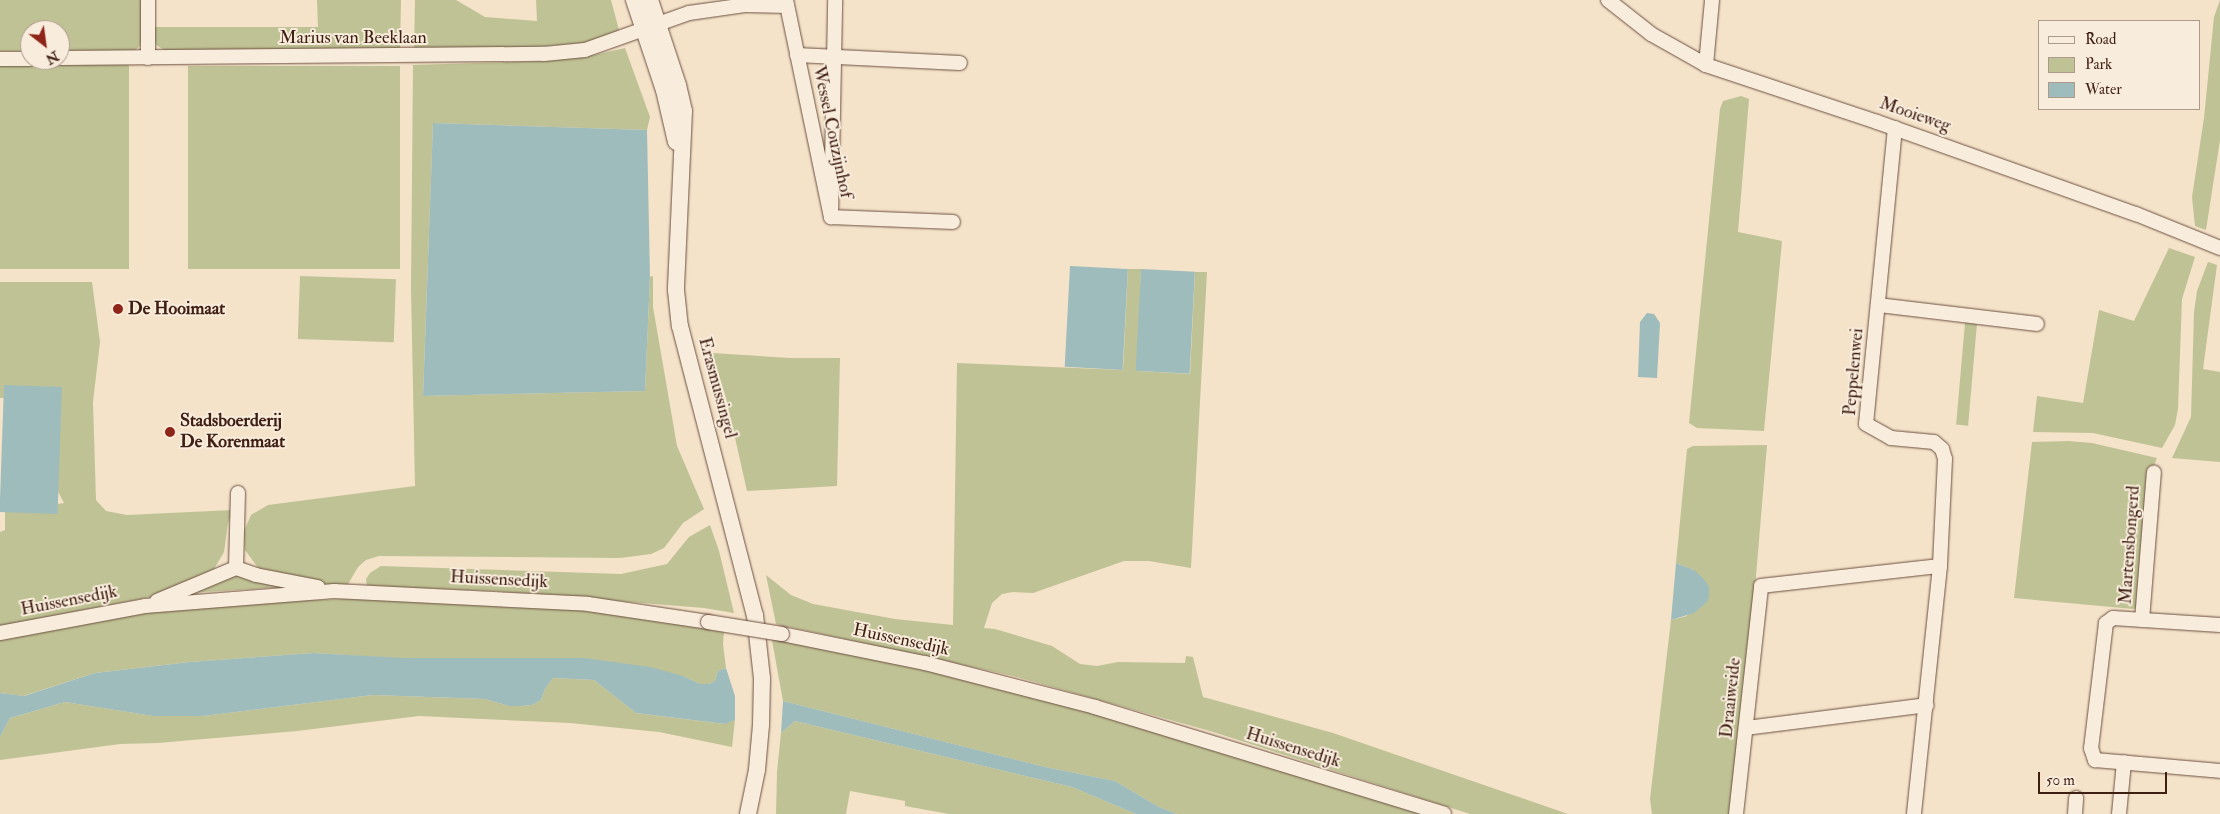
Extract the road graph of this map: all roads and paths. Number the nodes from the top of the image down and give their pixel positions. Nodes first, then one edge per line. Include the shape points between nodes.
1 (148, 0) edge
2 (634, 0) edge
3 (650, 0) edge
4 (836, 0) edge
5 (1608, 0) edge
6 (1712, 0) edge
7 (787, 3) edge
8 (650, 27) junction
9 (798, 55) junction
10 (834, 56) junction
11 (70, 58) edge
12 (148, 58) junction
13 (0, 59) edge
14 (20, 59) edge
15 (960, 63) dead end
16 (1706, 65) junction
17 (1895, 128) junction
18 (830, 217) junction
19 (954, 222) dead end
20 (2220, 248) edge
21 (1878, 305) junction
22 (2037, 324) dead end
23 (2154, 472) dead end
24 (238, 493) dead end
25 (1940, 566) junction
26 (236, 568) junction
27 (334, 591) junction
28 (145, 606) junction
29 (2142, 620) junction
30 (2220, 625) edge
31 (0, 633) edge
32 (1927, 706) junction
33 (1746, 728) junction
34 (2124, 762) junction
35 (2220, 771) edge
36 (2076, 798) dead end
37 (748, 814) edge
38 (1444, 814) edge
39 (1736, 814) edge
40 (1914, 814) edge
41 (2075, 814) edge
42 (2119, 814) edge

1 - 12 street
2 - 8 street, Erasmussingel
3 - 8 street, Erasmussingel
4 - 10 street, Wessel Couzijnhof
5 - 16 street, Mooieweg via 1651,34
6 - 16 street
7 - 8 street, Wessel Couzijnhof via 689,13
7 - 9 street, Wessel Couzijnhof
8 - 12 street, Marius van Beeklaan via 585,50 544,54
8 - 37 street, Erasmussingel via 678,85 684,112 676,290 680,326 755,615 762,678 762,725
9 - 10 street, Wessel Couzijnhof
9 - 18 street, Wessel Couzijnhof
10 - 15 street, Wessel Couzijnhof
10 - 18 street, Wessel Couzijnhof
11 - 12 street, Marius van Beeklaan
13 - 14 street
16 - 17 street, Mooieweg
17 - 20 street, Mooieweg via 2136,214
17 - 21 street, Peppelenwei
18 - 19 street, Wessel Couzijnhof
21 - 22 street
21 - 25 street, Peppelenwei via 1866,424 1892,438 1934,442 1942,448 1945,459
23 - 29 street, Martensbongerd
24 - 26 street
25 - 32 street, Peppelenwei
25 - 33 street, Draaiweide via 1761,586
26 - 27 street, Huissensedijk
26 - 28 street, Huissensedijk
27 - 28 street, Huissensedijk
27 - 38 street, Huissensedijk, bridge via 588,604 782,634 925,663 1095,707
28 - 31 street, Huissensedijk
29 - 30 street, Martensbongerd
29 - 34 street, Martensbongerd via 2113,618 2106,623 2100,659 2091,748 2095,760
32 - 33 street
32 - 40 street, Peppelenwei
33 - 39 street, Draaiweide
34 - 35 street, Martensbongerd
34 - 42 street
36 - 41 street

